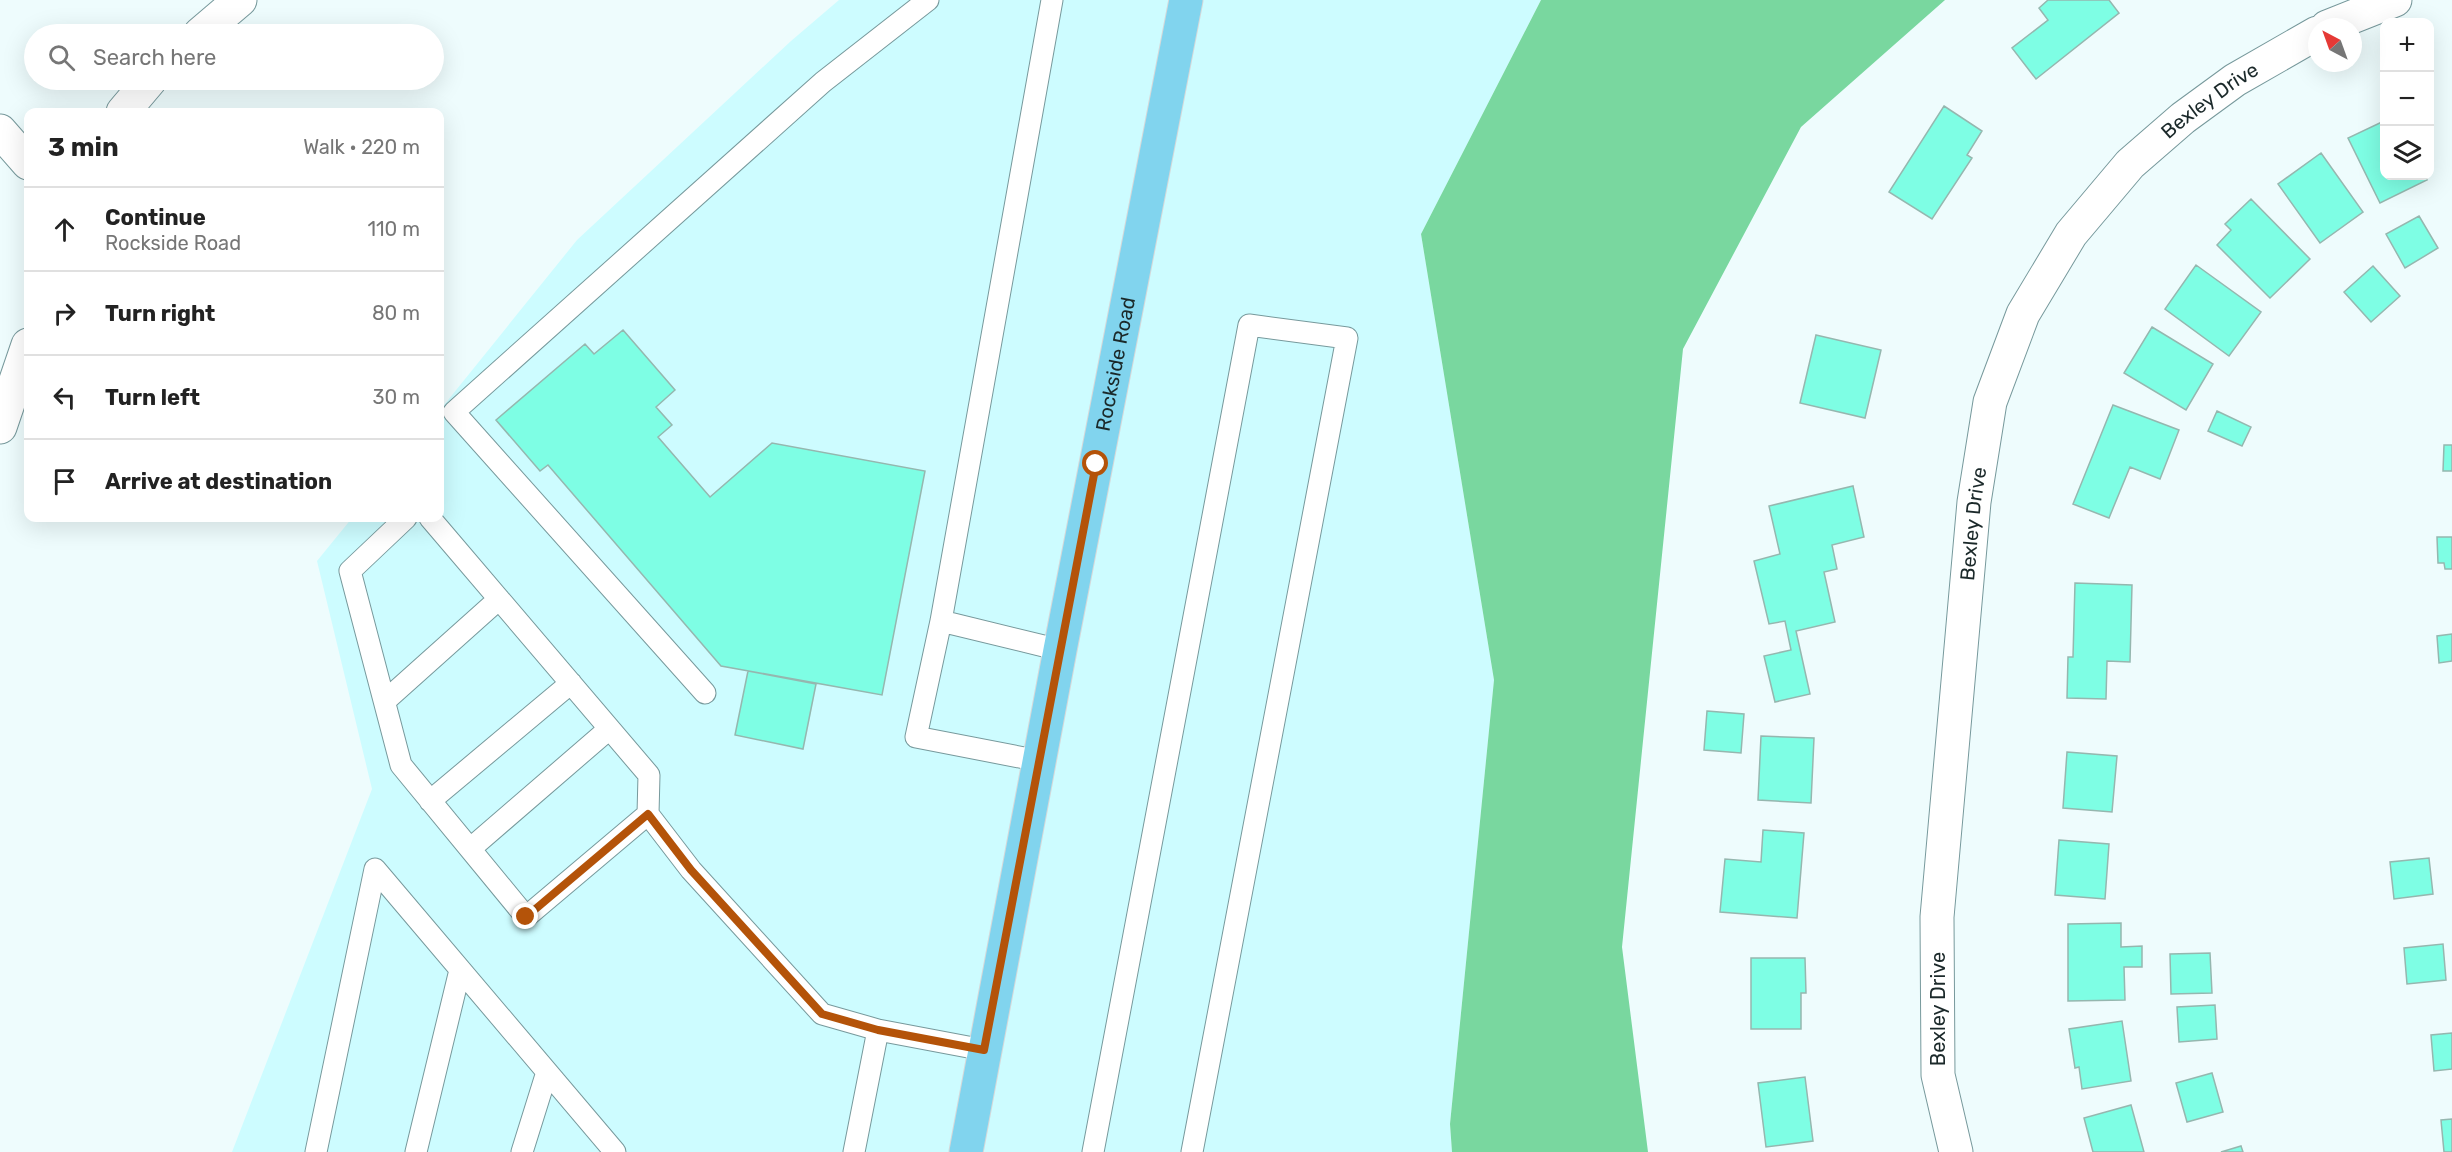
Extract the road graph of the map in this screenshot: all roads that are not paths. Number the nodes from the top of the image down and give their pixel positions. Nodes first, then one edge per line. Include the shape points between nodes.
1 (240, 0) edge
2 (928, 0) edge
3 (1052, 0) edge
4 (1186, 0) edge
5 (2395, 0) edge
6 (2350, 18) edge
7 (212, 24) edge
8 (2308, 38) edge
9 (142, 90) edge
10 (126, 108) edge
11 (0, 130) edge
12 (24, 158) edge
13 (24, 357) edge
14 (0, 427) edge
15 (402, 522) edge
16 (433, 522) edge
17 (499, 599) junction
18 (941, 621) junction
19 (1059, 650) junction
20 (571, 683) junction
21 (705, 693) dead end
22 (385, 701) junction
23 (609, 729) junction
24 (1040, 760) junction
25 (430, 801) junction
26 (648, 814) junction
27 (470, 849) junction
28 (460, 970) junction
29 (878, 1030) junction
30 (984, 1050) junction
31 (547, 1072) junction
32 (316, 1152) edge
33 (416, 1152) edge
34 (522, 1152) edge
35 (615, 1152) edge
36 (854, 1152) edge
37 (966, 1152) edge
38 (1093, 1152) edge
39 (1192, 1152) edge
40 (1956, 1152) edge

1 - 7 street
2 - 21 lane via 822,82 454,412
3 - 18 lane
4 - 19 main road, Rockside Road
5 - 6 street
8 - 40 street, Bexley Drive via 2235,80 2130,164 2071,234 2023,314 1990,402 1974,502 1937,917 1938,1075
9 - 10 street
11 - 12 street
13 - 14 street
15 - 22 lane via 350,571
16 - 17 lane
17 - 20 lane
17 - 22 lane
18 - 19 lane
18 - 24 lane via 916,737
19 - 24 main road, Rockside Road
20 - 23 lane
20 - 25 lane
22 - 25 lane via 401,765
23 - 26 lane via 649,775
23 - 27 lane
24 - 30 main road, Rockside Road
25 - 27 lane
26 - 27 lane via 526,917
26 - 29 lane via 691,870 822,1014
28 - 31 lane
28 - 32 lane via 375,869
28 - 33 lane
29 - 30 lane
29 - 36 lane
30 - 37 main road, Rockside Road
31 - 34 lane
31 - 35 lane
38 - 39 lane via 1249,325 1347,338

